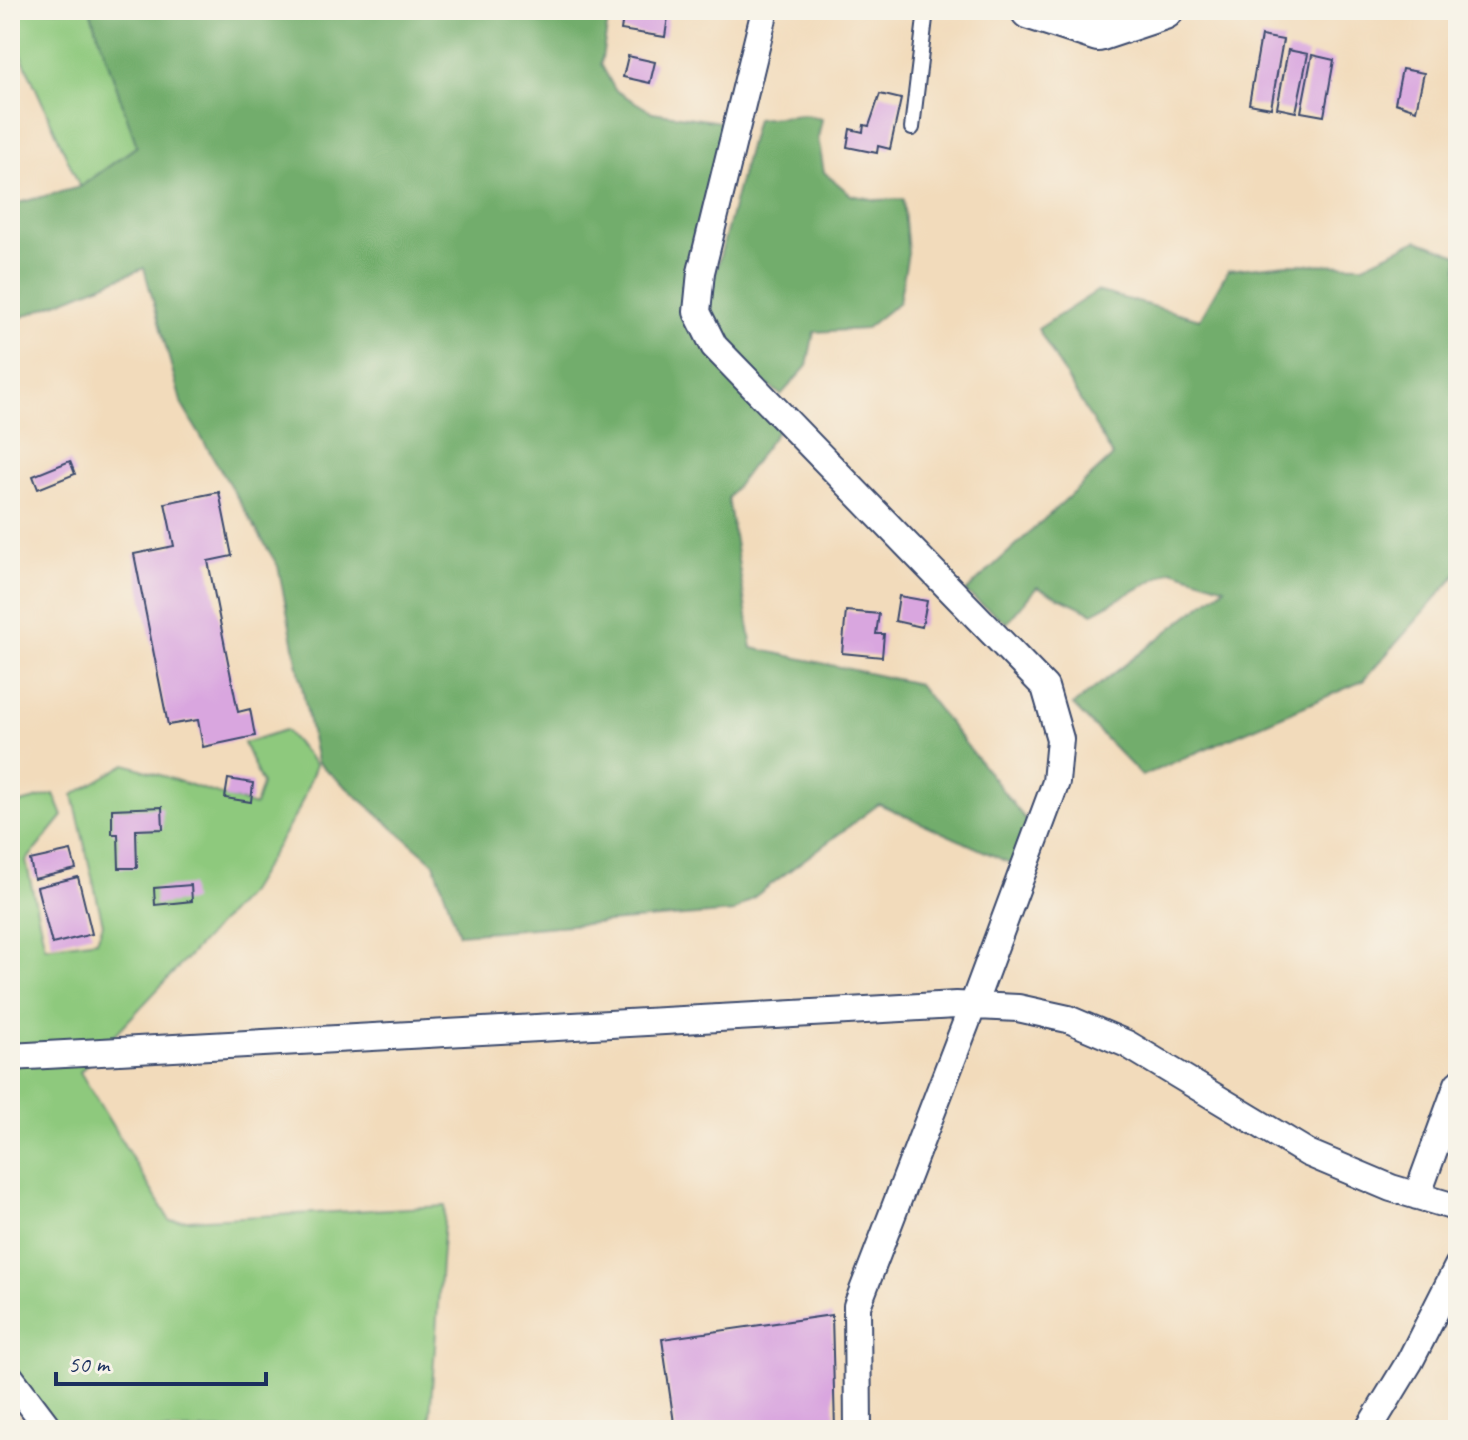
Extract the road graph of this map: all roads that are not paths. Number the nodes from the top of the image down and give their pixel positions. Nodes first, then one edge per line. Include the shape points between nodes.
1 (765, 10) edge
2 (926, 10) edge
3 (1030, 10) edge
4 (1164, 10) edge
5 (912, 128) dead end
6 (973, 1005) junction
7 (10, 1057) edge
8 (1458, 1084) edge
9 (1417, 1196) junction
10 (1458, 1208) edge
11 (1458, 1266) edge
12 (10, 1377) edge
13 (50, 1430) edge
14 (858, 1430) edge
15 (1368, 1430) edge

1 - 6 street via 701,272 697,312 714,346 1045,687 1060,739 1056,782
2 - 5 lane
3 - 4 street via 1098,32
6 - 7 street
6 - 9 street via 1068,1019 1127,1044 1308,1153
6 - 14 street via 857,1306
8 - 9 street
9 - 10 street
11 - 15 street
12 - 13 street

